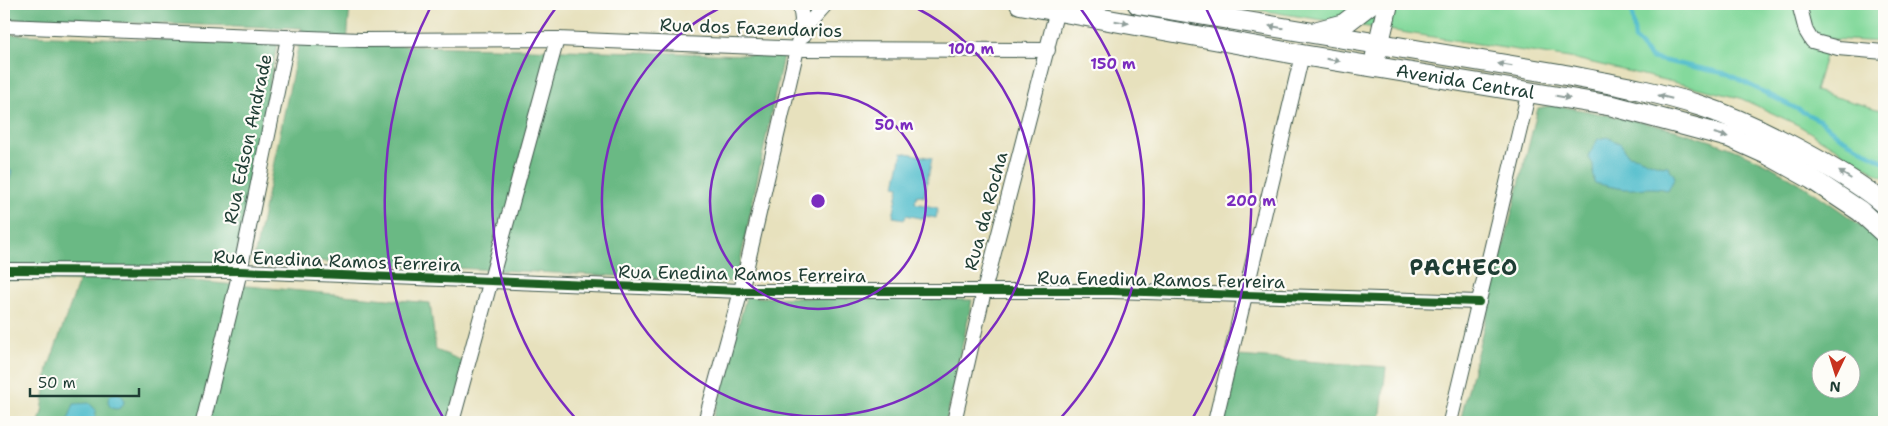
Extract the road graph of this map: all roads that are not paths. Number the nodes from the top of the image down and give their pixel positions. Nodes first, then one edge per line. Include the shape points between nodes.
1 (800, 4) edge
2 (826, 4) edge
3 (1020, 4) edge
4 (1138, 4) edge
5 (1382, 4) edge
6 (1799, 4) edge
7 (1057, 10) junction
8 (4, 26) edge
9 (1311, 32) junction
10 (288, 38) junction
11 (557, 39) junction
12 (1378, 43) junction
13 (1404, 47) junction
14 (797, 49) junction
15 (1048, 50) junction
16 (1884, 52) edge
17 (1302, 55) junction
18 (1373, 66) junction
19 (1529, 91) junction
20 (1884, 204) edge
21 (1884, 233) edge
22 (4, 270) edge
23 (240, 271) junction
24 (491, 281) junction
25 (741, 291) junction
26 (984, 292) junction
27 (1246, 297) junction
28 (1479, 302) junction
29 (203, 422) edge
30 (452, 422) edge
31 (706, 422) edge
32 (954, 422) edge
33 (1215, 422) edge
34 (1450, 422) edge

1 - 14 street via 802,20
2 - 14 street via 809,23
3 - 7 main road, Avenida Central
9 -> 4 main road, Avenida Central
5 - 9 main road via 1344,24
5 - 12 main road
5 - 13 main road via 1391,29
6 - 16 street via 1812,42
7 - 15 street, Rua da Rocha
7 -> 17 main road, Avenida Central
8 - 10 street, Rua dos Fazendarios
9 - 12 main road, Avenida Central
10 - 11 street, Rua dos Fazendarios
10 - 23 street, Rua Edson Andrade
11 - 14 street, Rua dos Fazendarios
11 - 24 street
12 - 13 main road, Avenida Central
12 - 18 main road
20 -> 13 main road, Avenida Central via 1847,176 1795,147 1700,106 1618,86
14 - 15 street, Rua dos Fazendarios
14 - 25 street
15 - 26 street, Rua da Rocha
17 -> 18 main road, Avenida Central
17 - 27 street
18 - 19 main road, Avenida Central
19 -> 21 main road, Avenida Central via 1614,106 1729,137 1812,179 1860,211
19 - 28 street
22 - 23 street, Rua Enedina Ramos Ferreira
23 - 24 street, Rua Enedina Ramos Ferreira
23 - 29 street, Rua Edson Andrade
24 - 25 street, Rua Enedina Ramos Ferreira
24 - 30 street
25 - 26 street, Rua Enedina Ramos Ferreira
25 - 31 street
26 - 27 street, Rua Enedina Ramos Ferreira
26 - 32 street, Rua da Rocha
27 - 28 street, Rua Enedina Ramos Ferreira
27 - 33 street
28 - 34 street

